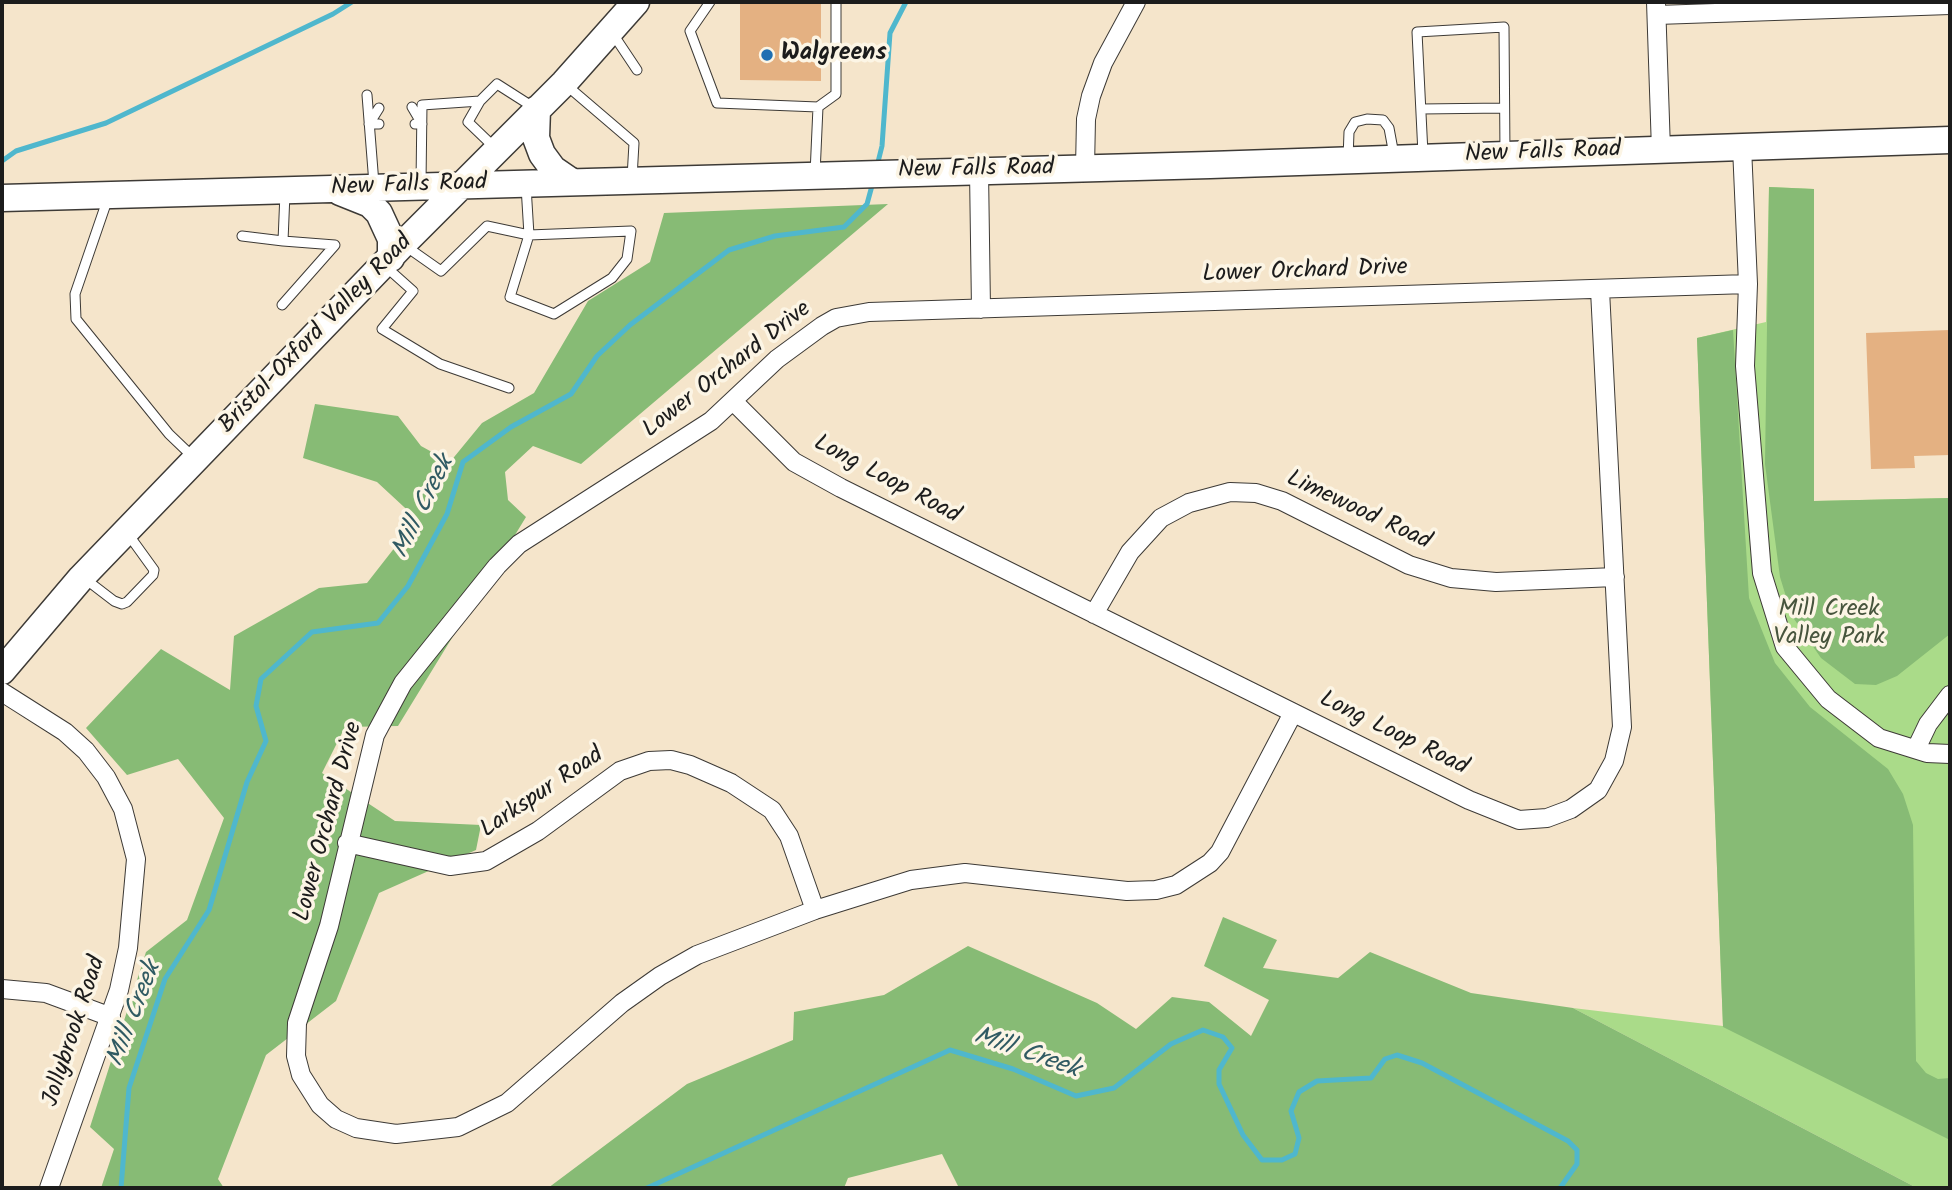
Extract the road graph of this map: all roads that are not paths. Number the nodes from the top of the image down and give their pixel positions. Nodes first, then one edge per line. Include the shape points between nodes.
1 (636, 2) edge
2 (710, 2) edge
3 (836, 2) edge
4 (1136, 2) edge
5 (1950, 5) edge
6 (1657, 8) edge
7 (611, 30) junction
8 (637, 70) dead end
9 (564, 83) junction
10 (367, 95) dead end
11 (480, 101) junction
12 (412, 107) dead end
13 (818, 107) junction
14 (379, 108) dead end
15 (1504, 108) junction
16 (537, 109) junction
17 (1421, 109) junction
18 (374, 124) junction
19 (419, 124) junction
20 (379, 138) dead end
21 (415, 138) dead end
22 (1950, 140) edge
23 (1742, 147) junction
24 (1661, 150) junction
25 (498, 151) junction
26 (1505, 155) junction
27 (1423, 158) junction
28 (1394, 159) junction
29 (1348, 161) junction
30 (1085, 169) junction
31 (979, 171) junction
32 (815, 176) junction
33 (632, 180) junction
34 (572, 182) junction
35 (463, 184) junction
36 (525, 184) junction
37 (421, 188) junction
38 (374, 189) junction
39 (336, 190) junction
40 (286, 191) junction
41 (109, 195) junction
42 (2, 198) edge
43 (529, 235) junction
44 (242, 236) dead end
45 (283, 241) junction
46 (392, 256) junction
47 (1748, 284) junction
48 (1600, 290) junction
49 (282, 305) dead end
50 (981, 309) junction
51 (509, 388) dead end
52 (733, 401) junction
53 (197, 460) junction
54 (127, 533) junction
55 (82, 576) junction
56 (1615, 577) junction
57 (1094, 614) junction
58 (5, 661) edge
59 (2, 692) edge
60 (1950, 695) edge
61 (1293, 713) junction
62 (1916, 749) junction
63 (1950, 754) edge
64 (347, 843) junction
65 (815, 910) junction
66 (2, 989) edge
67 (111, 1017) junction
68 (49, 1188) edge

1 - 7 main road, Bristol-Oxford Valley Road
2 - 13 lane via 690,32 717,103
3 - 13 lane via 836,94
4 - 30 street via 1091,96
5 - 6 street
6 - 24 street
7 - 8 lane
7 - 9 main road, Bristol-Oxford Valley Road
9 - 16 main road, Bristol-Oxford Valley Road
9 - 33 lane via 634,143
10 - 18 lane
11 - 16 lane via 497,84
11 - 19 lane via 422,105
11 - 25 lane via 468,122
12 - 19 lane
13 - 32 lane
14 - 18 lane
15 - 17 lane
15 - 17 lane via 1504,27 1417,32
15 - 26 lane
16 - 25 main road, Bristol-Oxford Valley Road
16 - 34 main road via 536,138 542,155 552,169
17 - 27 lane
18 - 20 lane
18 - 38 lane
19 - 21 lane
19 - 37 lane
22 - 23 main road, New Falls Road
23 - 24 main road, New Falls Road
23 - 47 street
24 - 26 main road, New Falls Road
25 - 35 main road, Bristol-Oxford Valley Road
26 - 27 main road, New Falls Road
27 - 28 main road, New Falls Road
28 - 29 main road, New Falls Road
28 - 29 lane via 1389,128 1383,120 1367,119 1355,122 1349,132
29 - 30 main road, New Falls Road
30 - 31 main road, New Falls Road
31 - 32 main road, New Falls Road
31 - 50 street
32 - 33 main road, New Falls Road
33 - 34 main road, New Falls Road
34 - 36 main road, New Falls Road
35 - 36 main road, New Falls Road
35 - 37 main road, New Falls Road
35 - 46 main road, Bristol-Oxford Valley Road
36 - 43 lane
37 - 38 main road, New Falls Road
38 - 39 main road, New Falls Road
39 - 40 main road, New Falls Road
39 - 46 main road via 370,204 379,213 391,239
40 - 41 main road, New Falls Road
40 - 45 lane
41 - 42 main road, New Falls Road
41 - 53 lane via 75,294 76,319 169,434
43 - 43 lane via 555,234 631,231 627,259 611,278 554,314 510,297
43 - 46 lane via 487,226 441,271
44 - 45 lane
45 - 49 lane via 335,245
46 - 51 lane via 413,291 382,330 440,364
46 - 53 main road, Bristol-Oxford Valley Road
47 - 48 street, Lower Orchard Drive
47 - 62 street via 1745,366 1762,573 1785,647 1828,699 1879,738
48 - 50 street, Lower Orchard Drive
48 - 56 street, Long Loop Road
50 - 52 street, Lower Orchard Drive via 869,312 836,318 794,345
52 - 57 street, Long Loop Road via 794,461
52 - 64 street, Lower Orchard Drive via 687,438 544,526 496,566 390,703 365,767
53 - 54 main road, Bristol-Oxford Valley Road
54 - 55 main road, Bristol-Oxford Valley Road
54 - 55 lane via 154,570 127,602 114,601
55 - 58 main road, Bristol-Oxford Valley Road
56 - 57 street, Limewood Road via 1496,582 1451,578 1409,565 1282,501 1230,492 1189,503 1161,518 1130,552
56 - 61 street, Long Loop Road via 1620,740 1607,778 1571,810 1525,821 1504,816
57 - 61 street, Long Loop Road
59 - 67 street, Jollybrook Road via 86,751 106,777 130,828 135,884 128,948
60 - 62 street
61 - 65 street, Lower Orchard Drive via 1220,852 1176,884 1127,891 965,873 911,880
62 - 63 street
64 - 65 street, Larkspur Road via 450,866 486,861 538,831 620,771 649,761 671,760 731,783 772,810 789,836
64 - 65 street, Lower Orchard Drive via 329,926 297,1023 296,1056 301,1075 320,1105 336,1119 373,1133 418,1133 480,1119 507,1103 660,976 696,955
66 - 67 street via 46,993
67 - 68 street, Jollybrook Road

